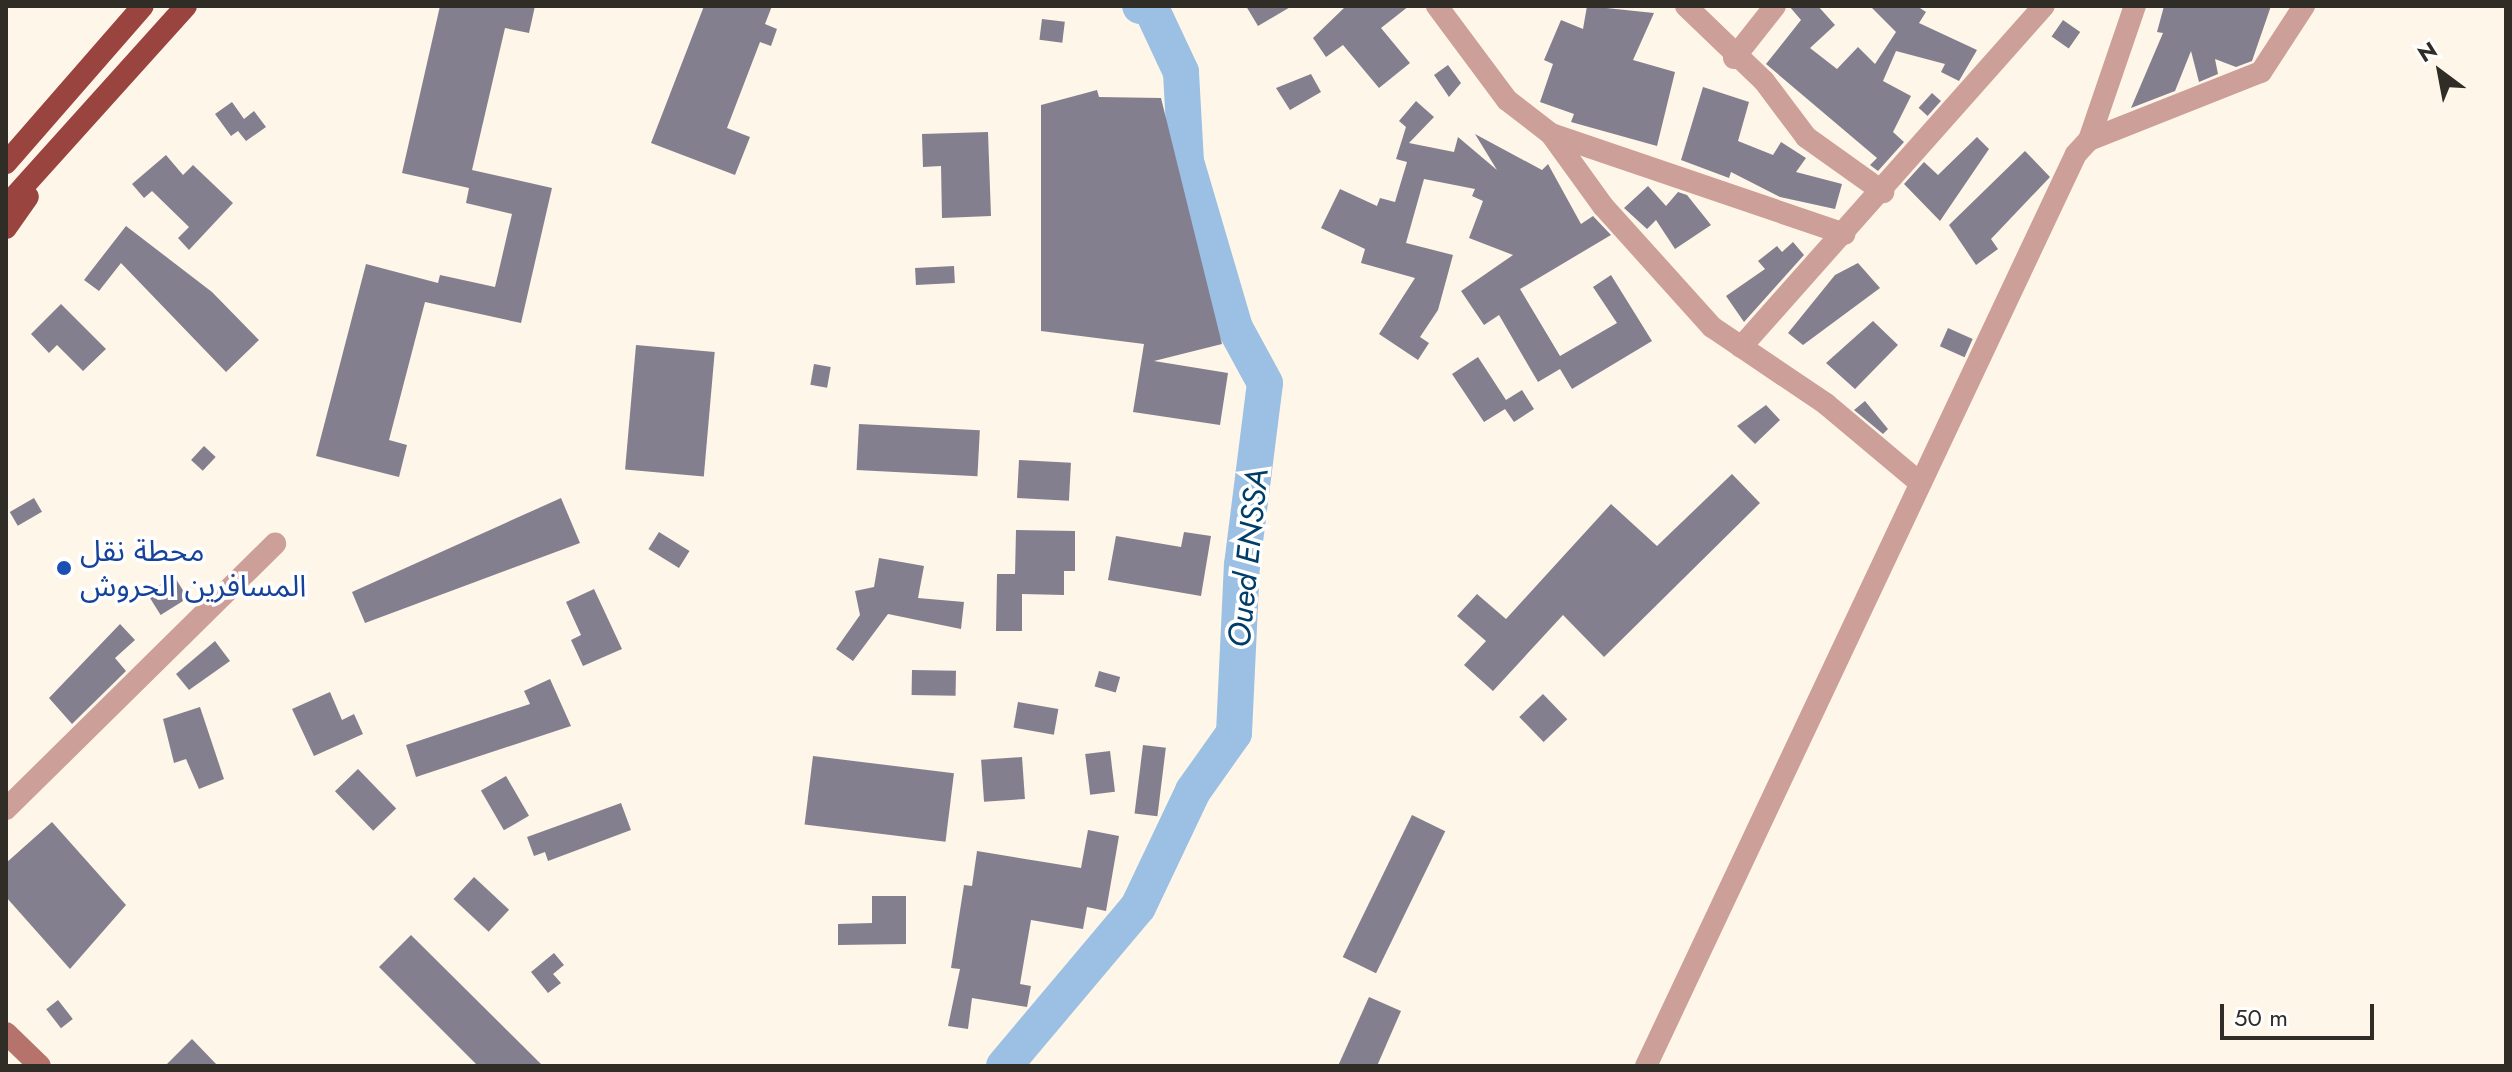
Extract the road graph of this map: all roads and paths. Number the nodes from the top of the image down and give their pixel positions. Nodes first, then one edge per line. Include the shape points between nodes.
1 (143, 6) edge
2 (1437, 6) edge
3 (1686, 6) edge
4 (1775, 6) edge
5 (2044, 6) edge
6 (2135, 6) edge
7 (2304, 6) edge
8 (180, 10) edge
9 (111, 41) junction
10 (1734, 58) junction
11 (92, 107) junction
12 (1551, 134) junction
13 (2089, 140) junction
14 (6, 144) edge
15 (6, 163) edge
16 (1883, 192) junction
17 (6, 206) edge
18 (6, 228) edge
19 (1844, 234) junction
20 (1741, 347) junction
21 (1920, 483) junction
22 (275, 544) dead end
23 (6, 809) edge
24 (6, 1033) edge
25 (40, 1066) edge
26 (1646, 1066) edge

1 - 9 highway
2 - 12 street via 1507,100
3 - 10 street
4 - 10 street
5 - 16 street
6 - 13 street
7 - 13 street via 2261,72
8 - 11 highway
9 - 14 highway
9 - 15 highway
10 - 16 street via 1764,81 1806,137
11 - 17 highway
11 - 18 highway
12 - 19 street
12 - 20 street via 1663,277
13 - 21 street via 2071,163
16 - 19 street
19 - 20 street
20 - 21 street via 1826,404
21 - 26 street
22 - 23 street
24 - 25 main road

